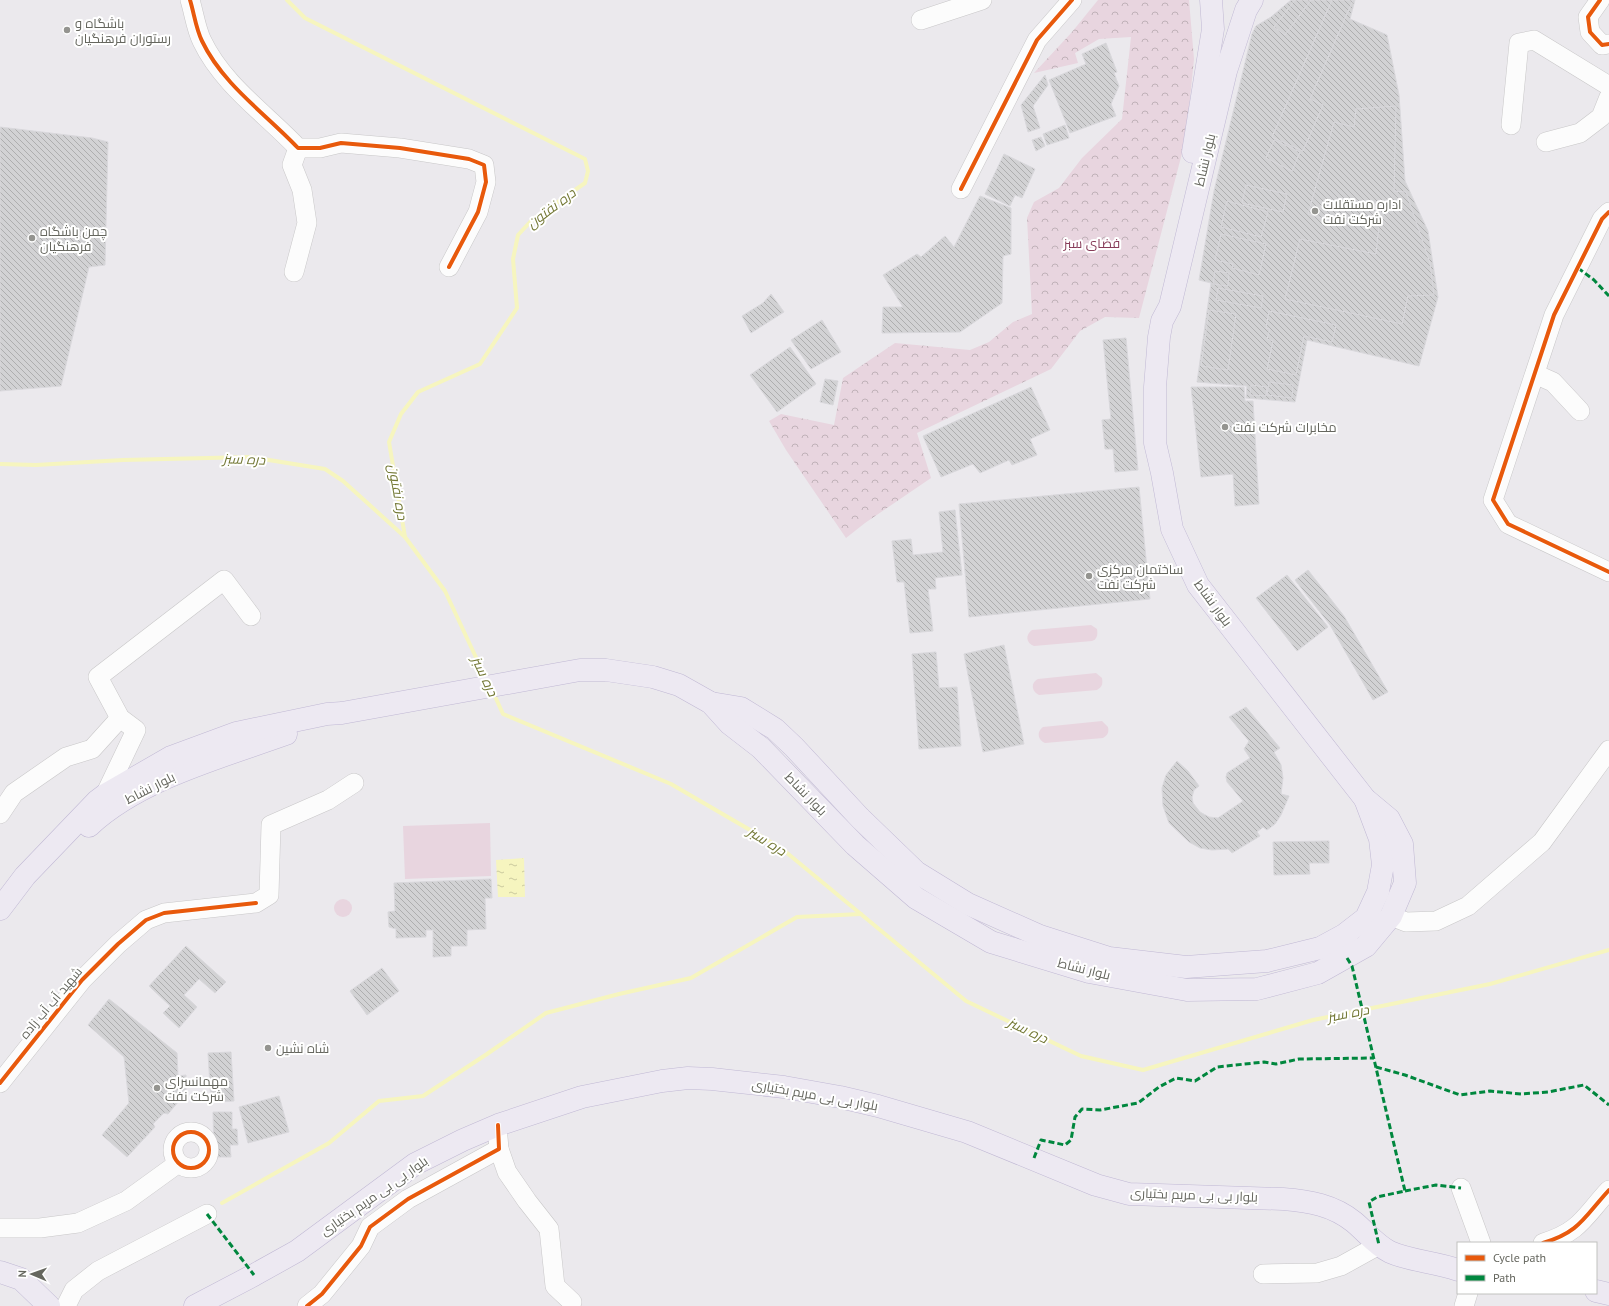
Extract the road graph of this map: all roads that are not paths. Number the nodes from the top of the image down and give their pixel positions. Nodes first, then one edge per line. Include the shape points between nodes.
1 (190, 0) edge
2 (982, 0) edge
3 (1072, 0) edge
4 (1211, 0) edge
5 (1252, 0) edge
6 (1600, 0) edge
7 (921, 20) dead end
8 (1609, 44) edge
9 (1609, 86) edge
10 (1609, 97) edge
11 (1511, 125) dead end
12 (1546, 142) dead end
13 (298, 148) junction
14 (961, 189) dead end
15 (1609, 212) edge
16 (449, 267) dead end
17 (294, 272) dead end
18 (1162, 321) junction
19 (1535, 374) junction
20 (1580, 411) dead end
21 (1609, 572) edge
22 (251, 616) dead end
23 (711, 703) junction
24 (342, 713) junction
25 (120, 718) junction
26 (1609, 750) edge
27 (354, 783) dead end
28 (105, 794) junction
29 (1365, 799) junction
30 (0, 814) edge
31 (0, 910) edge
32 (1391, 916) junction
33 (0, 926) edge
34 (0, 1083) edge
35 (498, 1125) junction
36 (498, 1149) junction
37 (1461, 1188) dead end
38 (1609, 1190) edge
39 (206, 1214) dead end
40 (0, 1216) edge
41 (0, 1228) edge
42 (1481, 1242) edge
43 (1546, 1242) edge
44 (1379, 1245) junction
45 (1457, 1270) edge
46 (0, 1272) edge
47 (1263, 1274) dead end
48 (1597, 1291) edge
49 (1468, 1294) edge
50 (1609, 1294) edge
51 (572, 1302) dead end
52 (50, 1306) edge
53 (66, 1306) edge
54 (195, 1306) edge
55 (307, 1306) edge
56 (1464, 1306) edge

1 - 13 street via 201,41 218,66 236,89 278,126
2 - 7 street
3 - 14 street via 1036,40
4 - 18 main road, بلوار نشاط via 1212,36 1193,152 1163,278 1158,310
5 - 18 main road, بلوار نشاط via 1246,10 1226,71 1170,306
6 - 8 street via 1588,17 1590,32 1602,44
9 - 11 street via 1534,40 1519,43
10 - 12 street via 1601,118 1580,133
13 - 16 street via 320,148 341,143 400,148 469,159 484,165 486,182 478,212
13 - 17 street via 292,165 302,190 307,223
15 - 19 street via 1602,219 1554,315
18 - 29 main road, بلوار نشاط via 1155,387 1155,443 1172,529 1198,585
19 - 20 street via 1553,382
19 - 21 street via 1493,500 1508,524
22 - 25 street via 224,580 110,667 98,677
23 - 24 main road, بلوار نشاط via 680,684 653,677 606,670 580,670
23 - 29 main road, بلوار نشاط via 741,708 775,729 916,872 975,908 1040,936 1109,958 1186,967 1267,961 1320,948 1344,935 1366,918 1378,892 1383,865 1380,839
23 - 32 main road, بلوار نشاط via 730,724 761,748 855,845 916,898 991,942 1089,972 1187,990 1257,989 1318,973 1347,958 1366,946
24 - 28 main road, بلوار نشاط via 236,733 171,757
24 - 33 main road, بلوار نشاط via 329,720 164,779 127,798 98,818 71,843
25 - 28 street via 136,730
25 - 30 street via 92,749 66,757 14,793
26 - 32 street via 1542,842 1468,906 1436,921 1406,922
27 - 34 street, شهید آب آب زاده via 328,800 271,824 269,896 256,903 164,913 146,920 82,980
28 - 31 main road, بلوار نشاط via 26,876
29 - 32 main road, بلوار نشاط via 1389,819 1402,844 1405,883
35 - 36 street
35 - 44 main road, بلوار بی بی مریم بختیاری via 582,1098 662,1081 712,1079 777,1086 840,1097 925,1119 973,1134 1096,1185 1129,1194 1283,1199 1324,1205 1354,1222
35 - 54 main road, بلوار بی بی مریم بختیاری via 415,1164 297,1251
36 - 51 street via 507,1172 550,1229 555,1286
36 - 55 street via 408,1199 370,1227 361,1246 322,1294
37 - 42 street
38 - 43 street via 1575,1229
39 - 53 street via 98,1271 74,1290
40 - 41 street via 61,1214 87,1209 174,1164 126,1201 78,1223 40,1228
44 - 45 main road, بلوار بی بی مریم بختیاری via 1401,1256 1443,1264
44 - 47 street via 1341,1266 1317,1273
46 - 52 main road via 20,1279
48 - 50 main road
49 - 56 street

